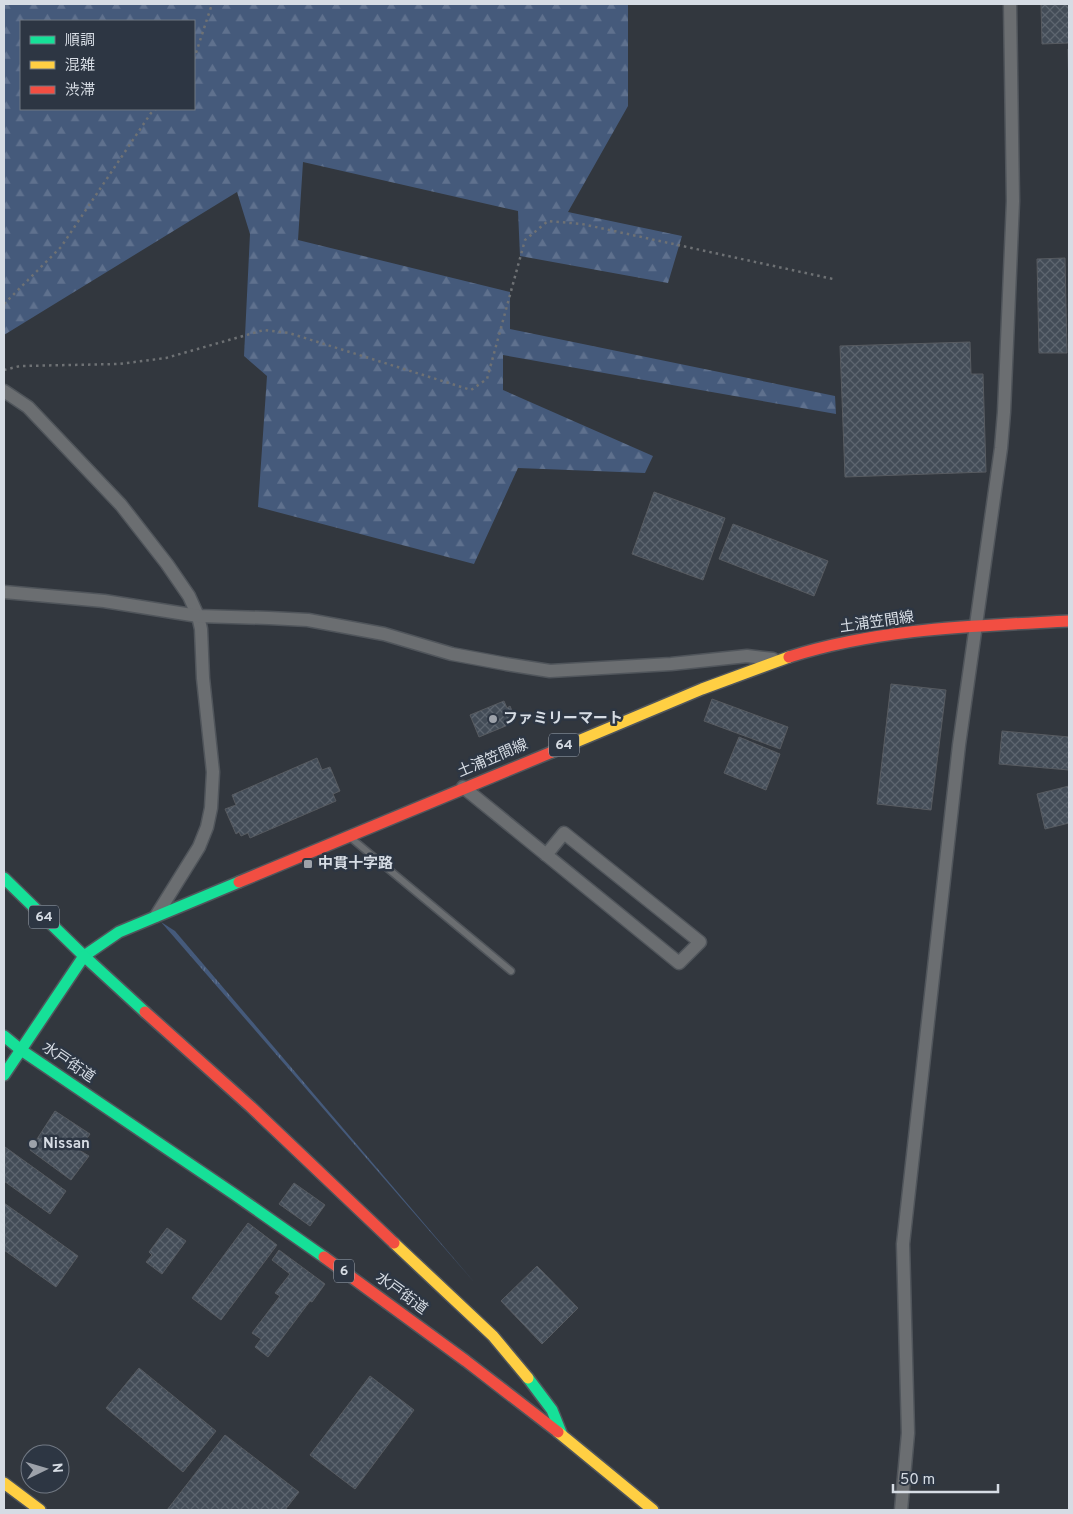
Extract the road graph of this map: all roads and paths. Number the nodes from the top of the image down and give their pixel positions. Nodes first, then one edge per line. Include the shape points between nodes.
1 (212, 4) edge
2 (1010, 4) edge
3 (195, 57) edge
4 (155, 110) edge
5 (833, 279) dead end
6 (4, 304) edge
7 (4, 370) edge
8 (4, 390) edge
9 (4, 592) edge
10 (198, 616) junction
11 (1069, 621) edge
12 (975, 626) junction
13 (780, 660) junction
14 (463, 787) junction
15 (348, 836) junction
16 (546, 854) junction
17 (4, 878) edge
18 (156, 916) junction
19 (84, 956) junction
20 (511, 971) dead end
21 (4, 1036) edge
22 (4, 1046) edge
23 (21, 1050) junction
24 (4, 1075) edge
25 (562, 1435) junction
26 (4, 1483) edge
27 (40, 1510) edge
28 (653, 1510) edge
29 (901, 1510) edge

1 - 3 path
2 - 12 street via 1012,201 1004,412
4 - 6 path via 61,247
5 - 7 path via 582,224 548,221 525,240 487,379 471,390 289,332 264,330 166,358 119,364 20,366
8 - 10 street via 28,407 121,505 167,564 189,596
9 - 10 street via 104,601
10 - 13 street via 308,620 384,634 452,654 550,671 747,656
10 - 18 street via 213,772 211,808 199,847
11 - 12 main road, 土浦笠間線 / 64
12 - 13 main road, 土浦笠間線 / 64 via 883,635 827,646
12 - 29 street via 903,1244 908,1433
13 - 14 main road, 土浦笠間線 / 64 via 702,688
14 - 15 main road, 土浦笠間線 / 64
14 - 16 street
15 - 18 main road, 土浦笠間線 / 64
15 - 20 lane
16 - 16 street via 680,963 700,942 564,833
17 - 19 main road, 64
18 - 19 main road, 土浦笠間線 / 64 via 119,932
19 - 23 main road
19 - 25 main road via 251,1107 493,1336 540,1392
21 - 23 main road, 水戸街道 / 6
22 - 23 main road, 水戸街道 / 6
23 - 24 main road
23 - 25 main road, 水戸街道 / 6 via 337,1266
25 - 28 main road, 水戸街道 / 6
26 - 27 main road

